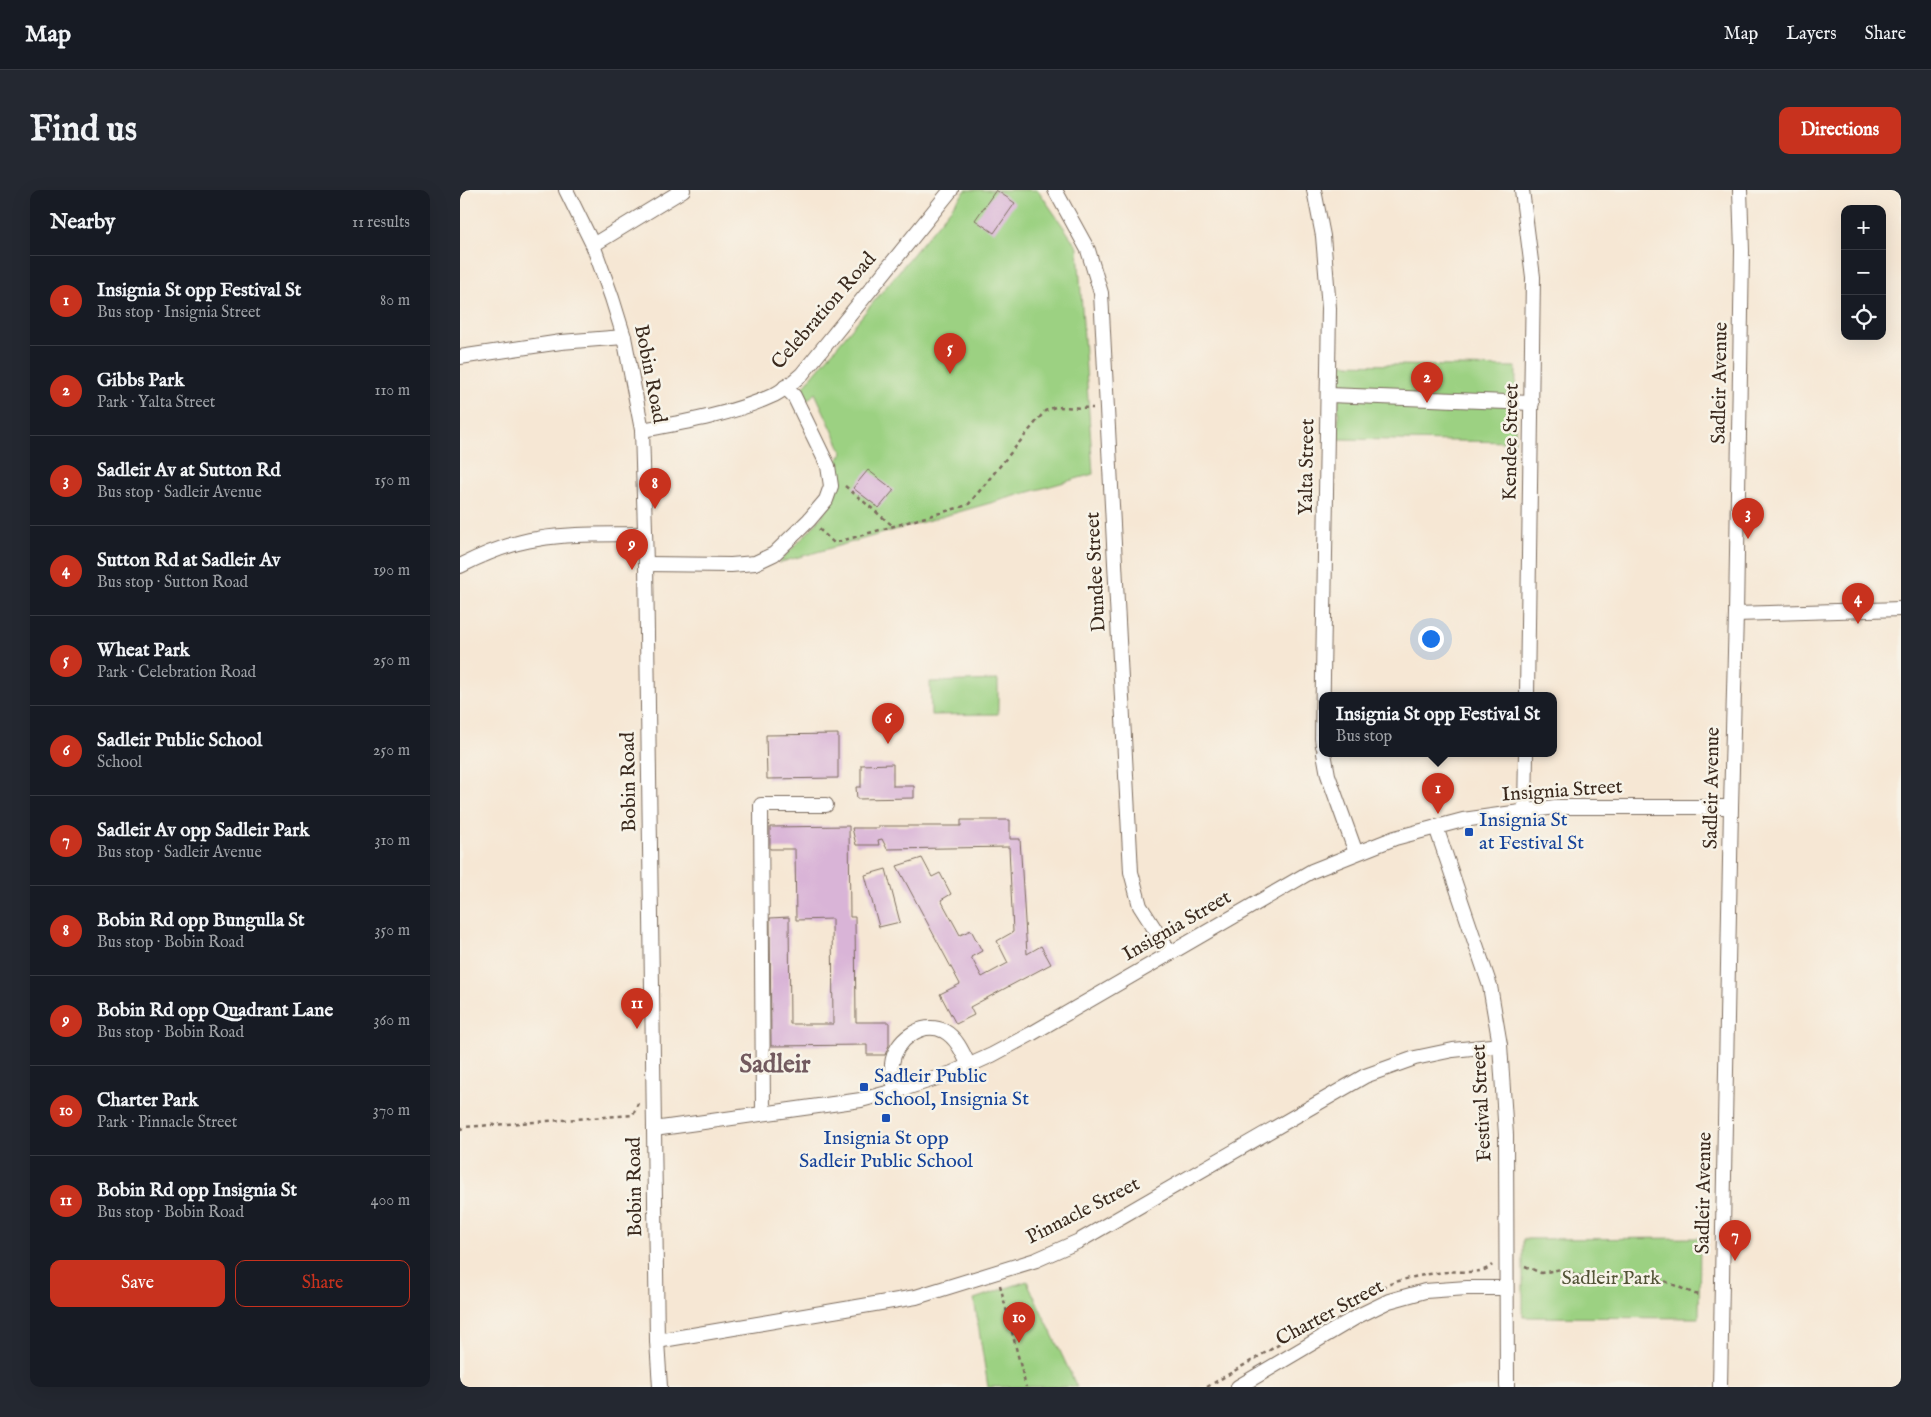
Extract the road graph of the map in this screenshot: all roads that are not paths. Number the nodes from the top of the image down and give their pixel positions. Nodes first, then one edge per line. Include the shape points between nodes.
1 (566, 190) edge
2 (683, 190) edge
3 (951, 190) edge
4 (1054, 190) edge
5 (1314, 190) edge
6 (1522, 190) edge
7 (1740, 190) edge
8 (593, 245) junction
9 (624, 337) junction
10 (460, 357) edge
11 (785, 388) junction
12 (1329, 395) junction
13 (1532, 402) junction
14 (642, 430) junction
15 (646, 534) junction
16 (646, 564) junction
17 (460, 566) edge
18 (1901, 609) edge
19 (1736, 614) junction
20 (1323, 692) edge
21 (1527, 692) edge
22 (1325, 757) edge
23 (1526, 757) edge
24 (826, 805) dead end
25 (1731, 807) junction
26 (1525, 810) junction
27 (1436, 827) junction
28 (1356, 852) junction
29 (1170, 953) junction
30 (1500, 1045) junction
31 (969, 1066) junction
32 (895, 1091) junction
33 (763, 1114) junction
34 (654, 1129) junction
35 (1505, 1288) junction
36 (657, 1341) junction
37 (660, 1387) edge
38 (1238, 1387) edge
39 (1507, 1387) edge
40 (1720, 1387) edge

1 - 8 street, Bobin Road
2 - 8 street
3 - 11 street, Celebration Road via 802,374
4 - 29 street, Dundee Street via 1088,250 1101,293 1131,872 1140,906
5 - 12 street, Yalta Street via 1323,236 1330,308
6 - 13 street, Kendee Street via 1533,277
7 - 19 street, Sadleir Avenue via 1742,250
8 - 9 street, Bobin Road
9 - 10 street via 561,342
9 - 14 street, Bobin Road
11 - 14 street, Celebration Road via 729,412
11 - 16 street via 794,396 828,466 831,486 826,500 774,554 755,563
12 - 13 street
12 - 20 street, Yalta Street
13 - 21 street, Kendee Street
14 - 15 street, Bobin Road
15 - 16 street, Bobin Road
15 - 17 street via 535,539 487,553
16 - 34 street, Bobin Road
18 - 19 street
19 - 25 street, Sadleir Avenue
22 - 28 street via 1328,775
23 - 26 street
24 - 33 street via 761,805
25 - 26 street, Insignia Street via 1584,806
25 - 40 street, Sadleir Avenue
26 - 27 street, Insignia Street
27 - 28 street, Insignia Street
27 - 30 street, Festival Street via 1490,986
28 - 29 street, Insignia Street via 1312,871
29 - 31 street, Insignia Street
30 - 35 street, Festival Street via 1506,1135
30 - 36 street, Pinnacle Street via 1415,1058 1364,1076 1078,1241 1036,1260 916,1297
31 - 32 street, Insignia Street
31 - 32 street via 958,1043 945,1031 931,1027 913,1032 900,1044 892,1063
32 - 33 street, Insignia Street via 861,1100
33 - 34 street, Insignia Street
34 - 36 street, Bobin Road
35 - 38 street, Charter Street via 1426,1291 1388,1301
35 - 39 street, Festival Street
36 - 37 street, Bobin Road

